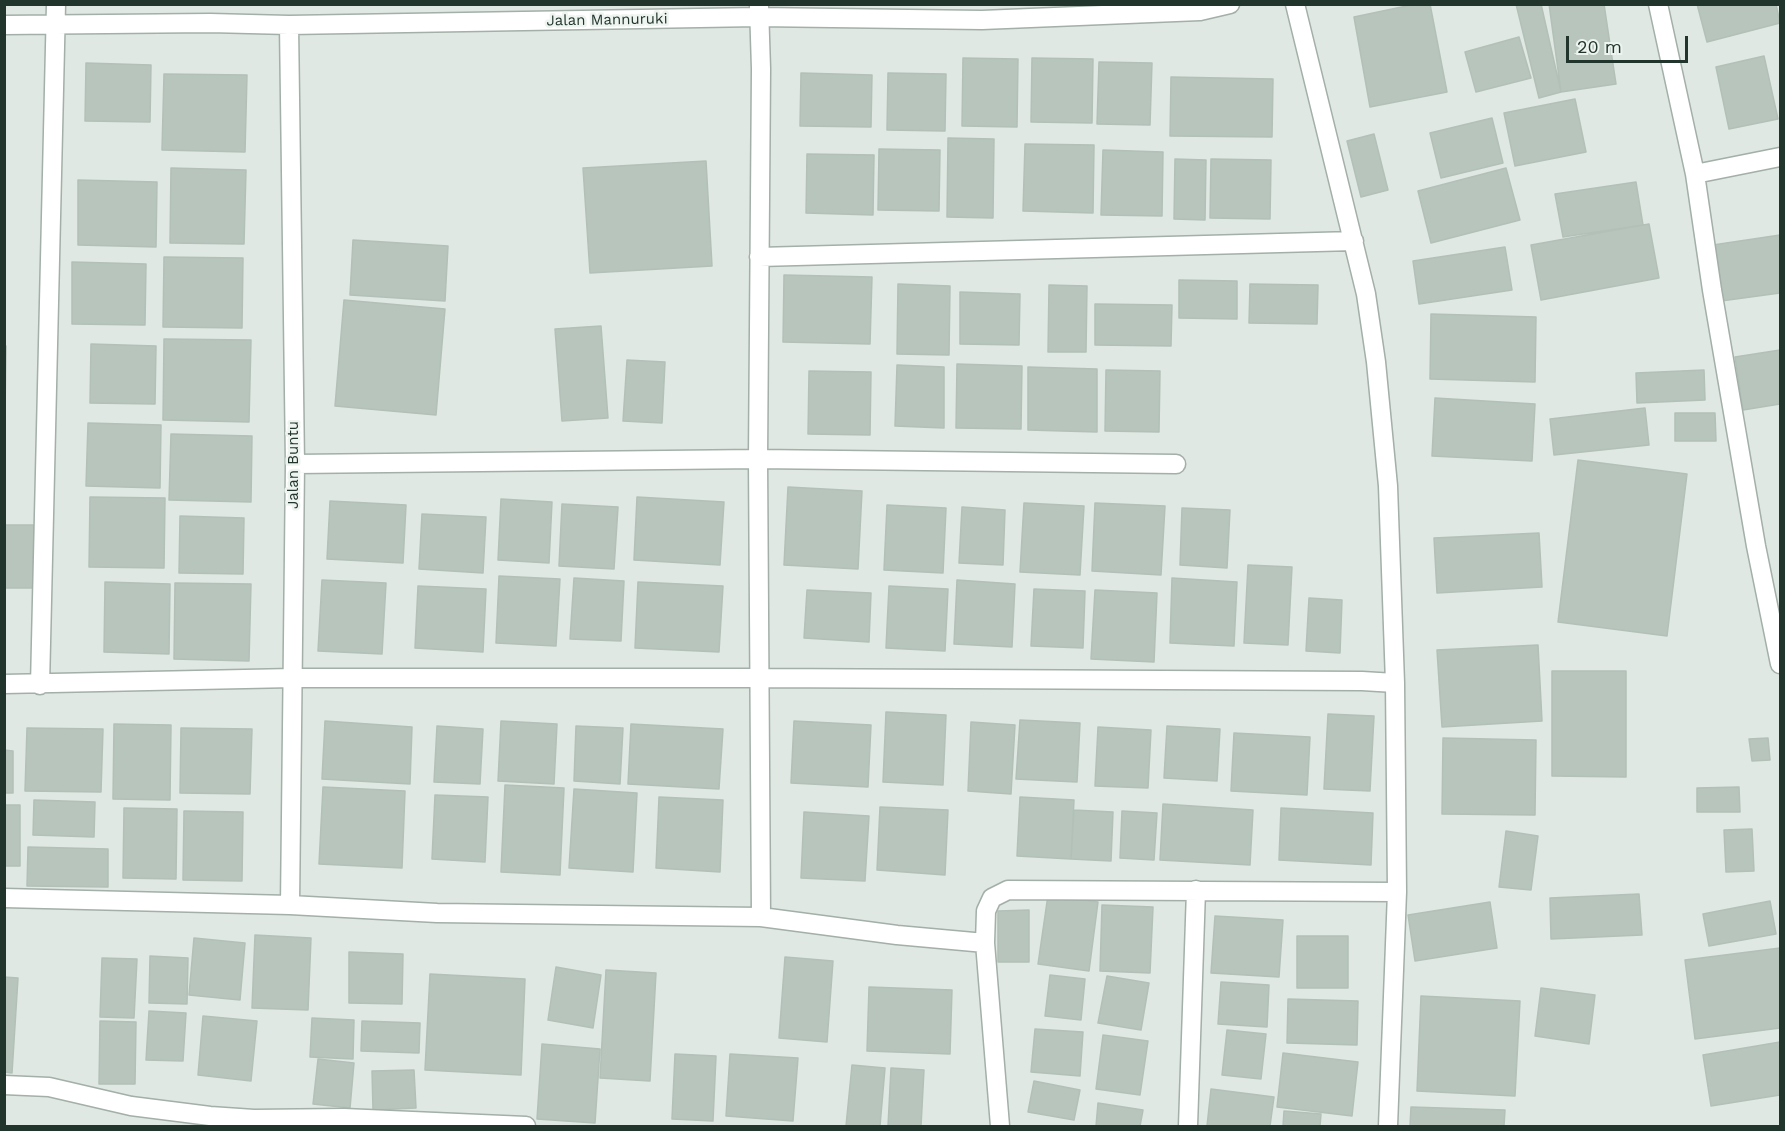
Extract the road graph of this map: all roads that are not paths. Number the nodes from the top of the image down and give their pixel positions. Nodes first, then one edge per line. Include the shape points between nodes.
1 (56, 4) edge
2 (1230, 4) edge
3 (1295, 4) edge
4 (1658, 4) edge
5 (758, 11) edge
6 (982, 12) edge
7 (4, 25) edge
8 (289, 25) junction
9 (57, 26) junction
10 (1780, 157) edge
11 (1695, 174) junction
12 (1354, 241) junction
13 (759, 257) junction
14 (758, 459) junction
15 (295, 464) junction
16 (1176, 464) dead end
17 (1780, 664) edge
18 (293, 678) junction
19 (760, 678) junction
20 (1395, 683) junction
21 (4, 684) edge
22 (40, 684) junction
23 (1196, 890) junction
24 (1397, 892) junction
25 (4, 898) edge
26 (290, 905) junction
27 (761, 917) junction
28 (985, 943) junction
29 (4, 1085) edge
30 (526, 1126) edge
31 (1000, 1126) edge
32 (1188, 1126) edge
33 (1388, 1126) edge

1 - 9 street
2 - 6 street, Jalan Mannuruki via 1200,11
3 - 12 street
4 - 11 street
5 - 6 street, Jalan Mannuruki
5 - 8 street, Jalan Mannuruki
5 - 13 street
7 - 9 street, Jalan Mannuruki
8 - 9 street, Jalan Mannuruki
8 - 15 street, Jalan Buntu
9 - 22 street
10 - 11 street
11 - 17 street via 1754,534
12 - 13 street
12 - 20 street via 1376,362 1388,486
13 - 14 street
14 - 15 street
14 - 16 street
14 - 19 street
15 - 18 street, Jalan Buntu
18 - 19 street
18 - 22 street
18 - 26 street, Jalan Buntu
19 - 20 street
19 - 27 street
20 - 24 street
21 - 22 street
23 - 24 street
23 - 28 street via 1008,890 992,898 989,904
23 - 32 street
24 - 33 street
25 - 26 street
26 - 27 street via 436,913
27 - 28 street
28 - 31 street
29 - 30 street via 49,1087 130,1106 210,1116

